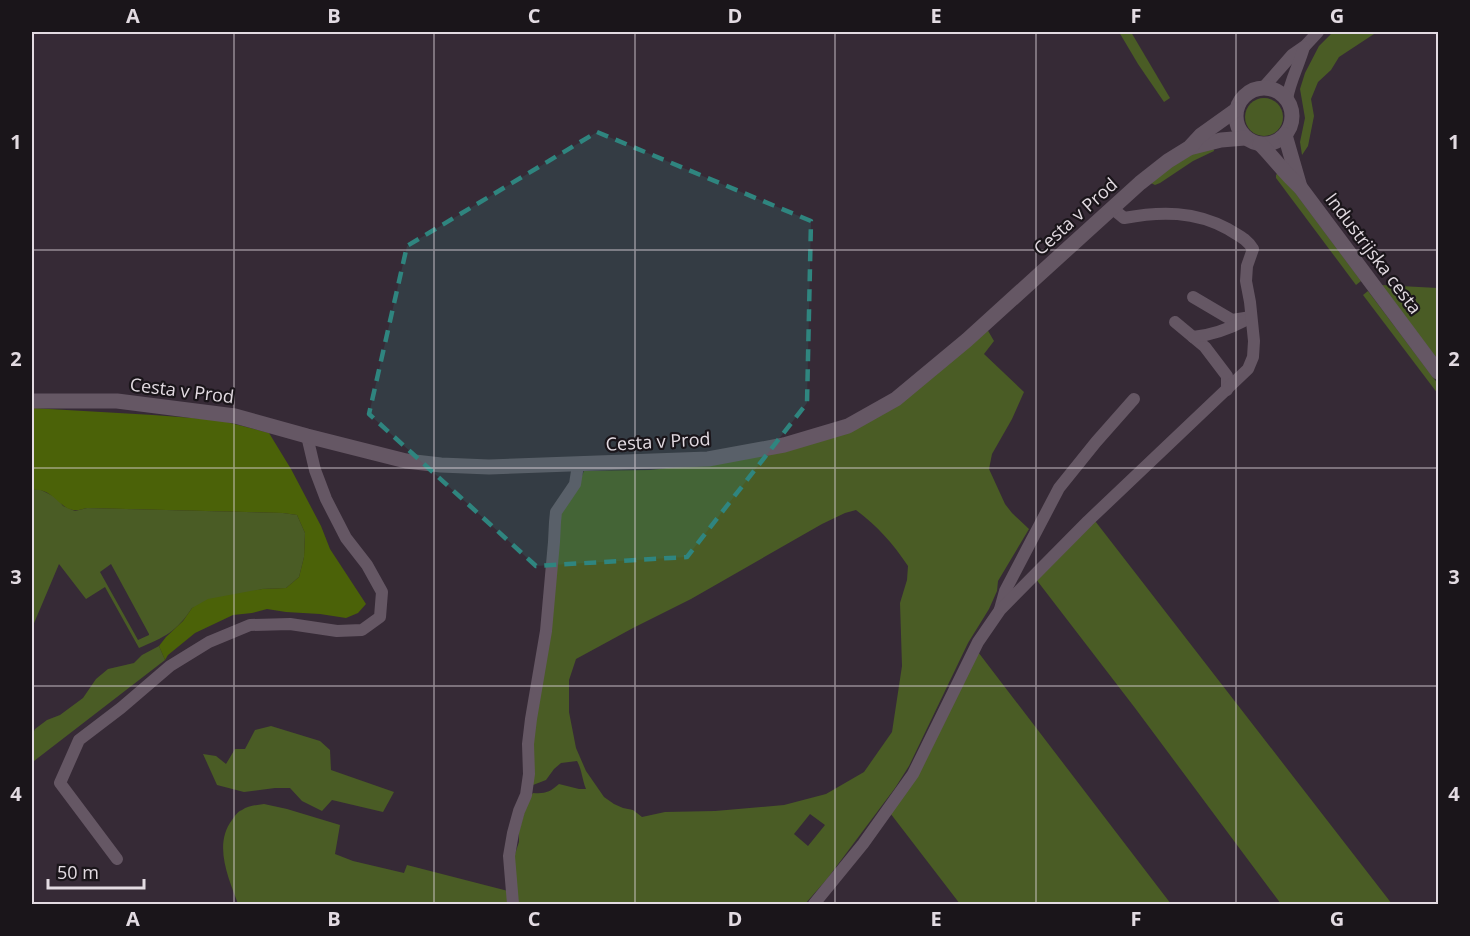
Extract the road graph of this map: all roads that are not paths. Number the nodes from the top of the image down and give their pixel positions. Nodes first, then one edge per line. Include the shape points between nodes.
1 (1318, 32) edge
2 (1305, 46) junction
3 (1263, 88) junction
4 (1287, 99) junction
5 (1236, 110) junction
6 (1285, 135) junction
7 (1245, 138) junction
8 (1260, 144) junction
9 (1189, 148) junction
10 (1300, 186) junction
11 (1113, 209) junction
12 (1193, 297) dead end
13 (1251, 317) junction
14 (1175, 322) dead end
15 (1193, 337) junction
16 (1438, 372) edge
17 (1227, 390) junction
18 (1134, 399) dead end
19 (32, 401) edge
20 (308, 436) junction
21 (578, 465) junction
22 (1000, 610) junction
23 (117, 859) dead end
24 (513, 904) edge
25 (814, 904) edge

1 - 2 street
2 - 3 street
2 - 4 street
3 - 4 street via 1277,90
3 - 5 street via 1249,92
4 - 6 street via 1293,114
5 - 7 street via 1236,122
5 - 9 street, Cesta v Prod
6 - 8 street via 1274,143
6 - 10 street, Industrijska cesta
7 - 8 street
7 - 9 street, Cesta v Prod
8 - 10 street, Industrijska cesta
9 - 11 street, Cesta v Prod via 1154,171
10 - 16 street, Industrijska cesta
11 - 13 street via 1124,218 1175,213 1202,217 1247,240 1253,249 1246,280
11 - 21 street, Cesta v Prod via 968,340 896,399 848,426 784,445 708,459
12 - 13 street via 1232,320
13 - 15 street via 1230,329
13 - 17 street via 1253,357 1248,369
14 - 15 street
15 - 17 street via 1227,376
17 - 22 street
18 - 22 street via 1059,488 1005,591
19 - 20 street, Cesta v Prod via 117,401 235,416
20 - 21 street, Cesta v Prod via 406,461 441,465
20 - 23 street via 326,499 382,592 380,617 362,630 250,625 209,642 170,666 79,740 60,783
21 - 24 street via 575,484 556,512 546,631 528,744 530,774 509,856
22 - 25 street via 978,642 913,774

